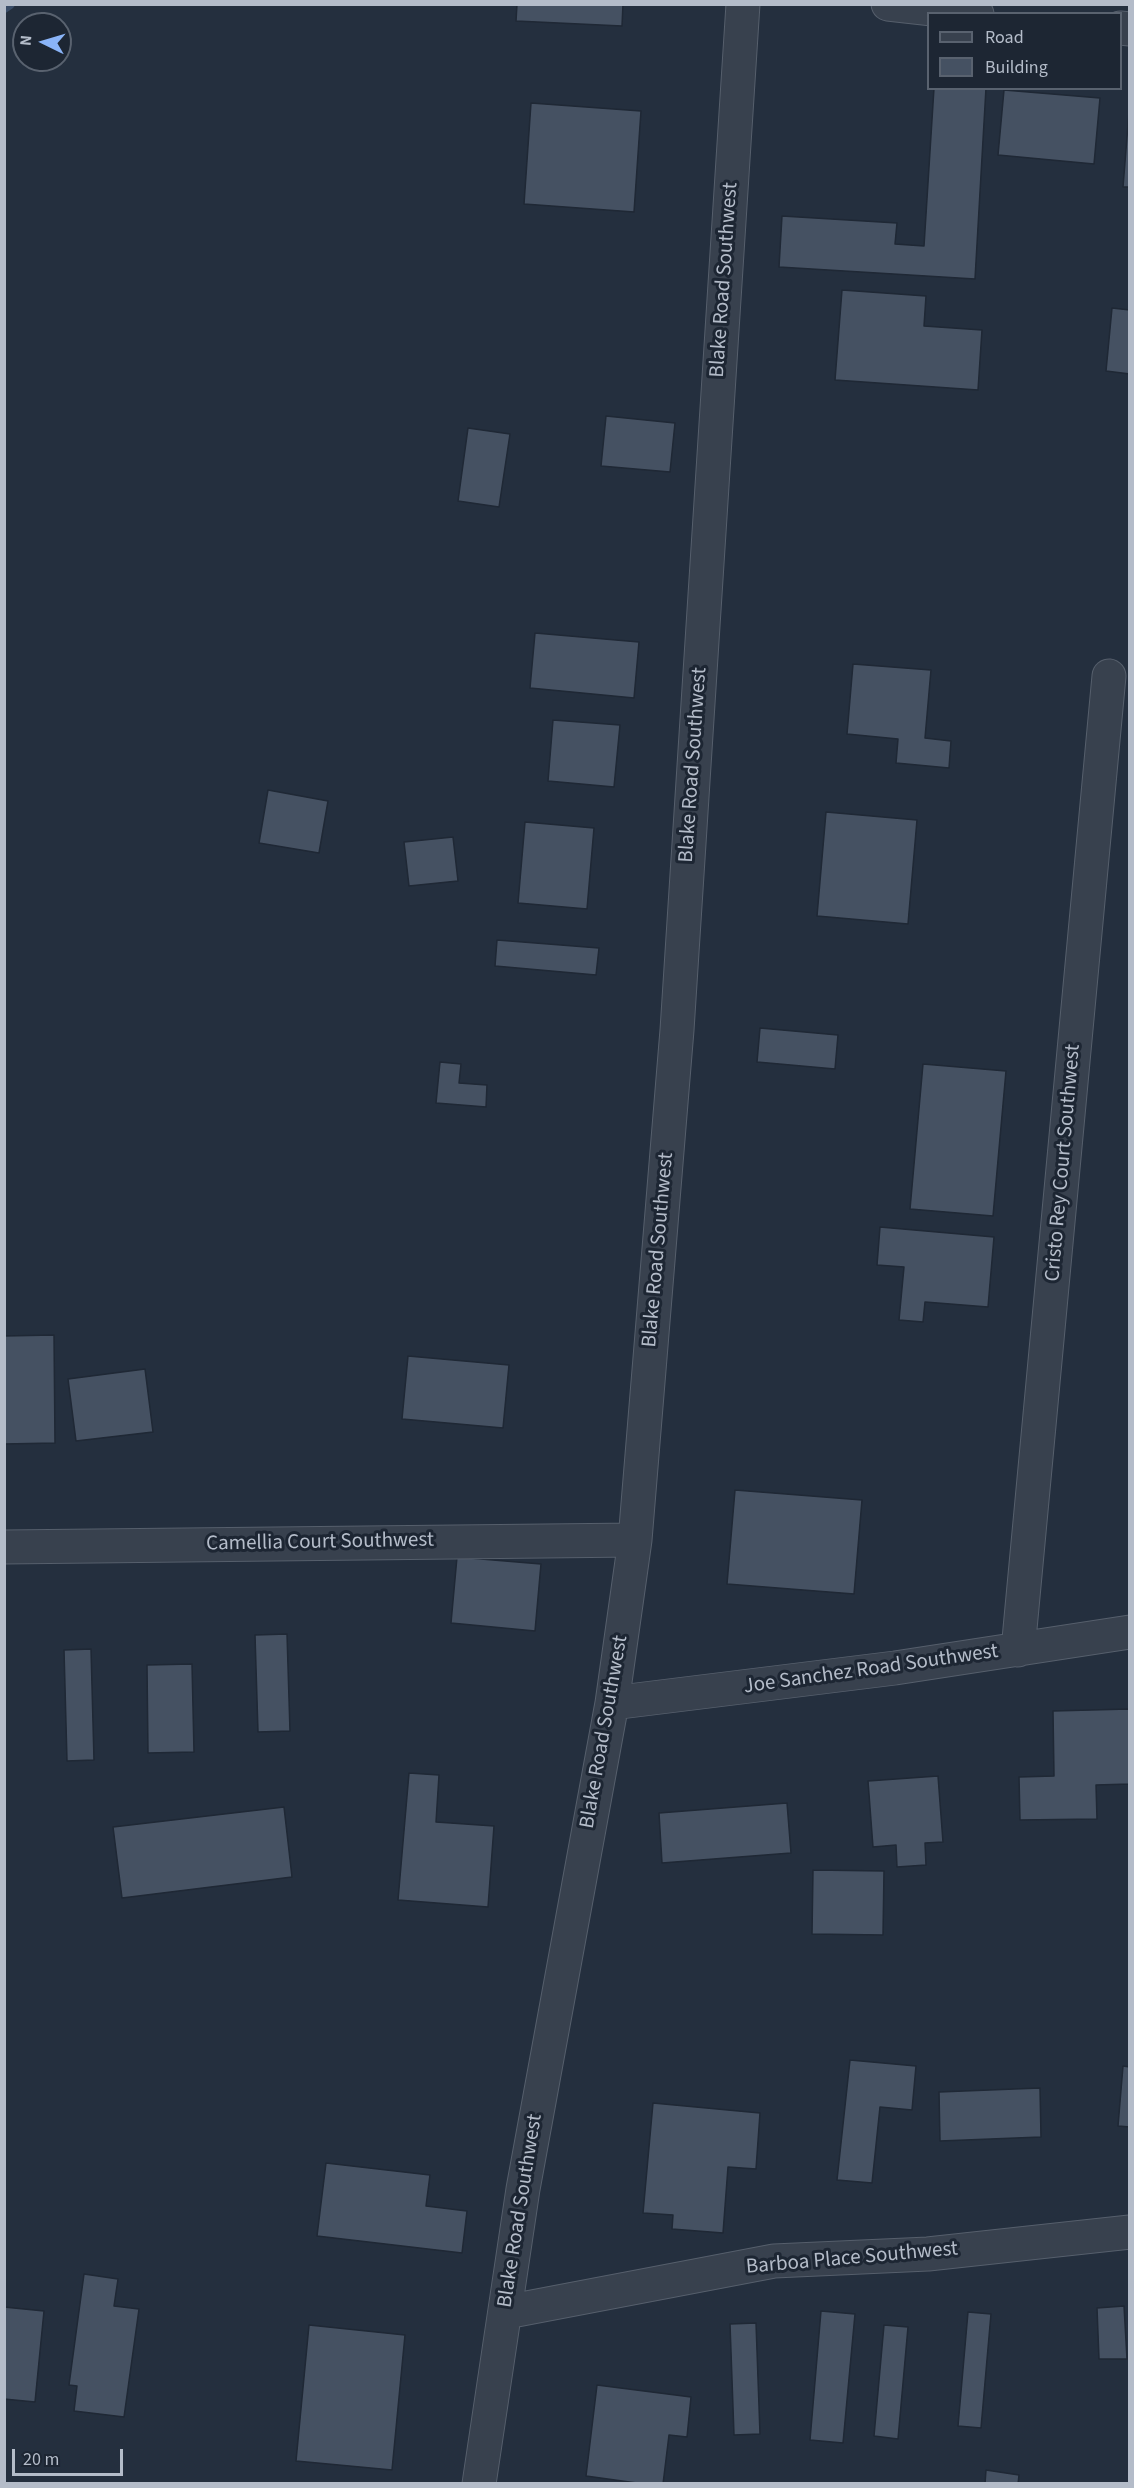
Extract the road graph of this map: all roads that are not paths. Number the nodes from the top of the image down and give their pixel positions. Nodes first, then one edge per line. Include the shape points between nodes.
1 (743, 4) edge
2 (888, 4) edge
3 (959, 12) edge
4 (1109, 676) dead end
5 (635, 1540) junction
6 (4, 1547) edge
7 (1130, 1632) edge
8 (1018, 1650) junction
9 (612, 1703) junction
10 (1130, 2232) edge
11 (506, 2312) junction
12 (479, 2484) edge

1 - 5 street, Blake Road Southwest via 677,1030
2 - 3 street
4 - 8 street, Cristo Rey Court Southwest
5 - 6 street, Camellia Court Southwest
5 - 9 street, Blake Road Southwest
7 - 8 street, Joe Sanchez Road Southwest
8 - 9 street, Joe Sanchez Road Southwest
9 - 11 street, Blake Road Southwest via 523,2189
10 - 11 street, Barboa Place Southwest via 928,2254 774,2261
11 - 12 street, Blake Road Southwest

